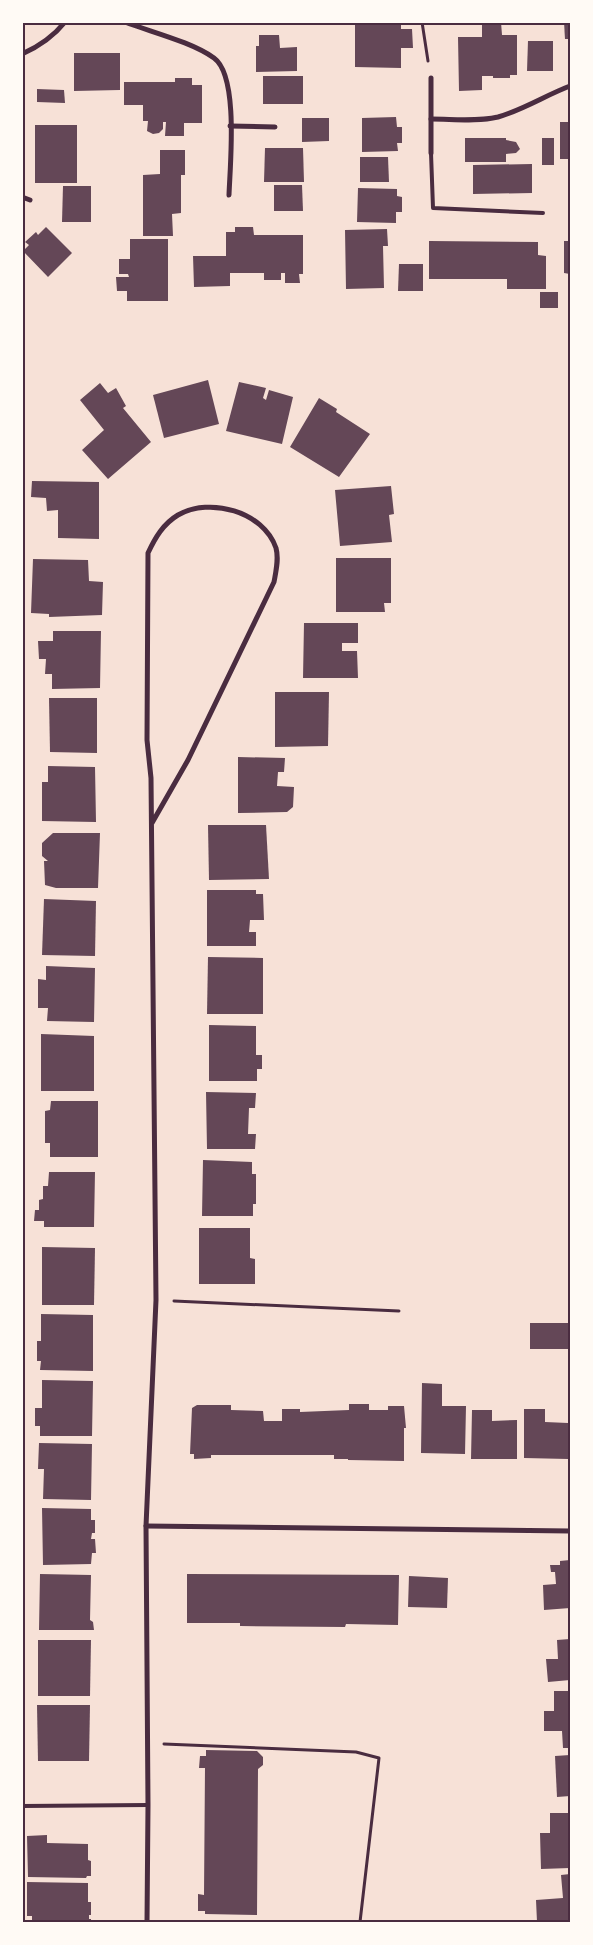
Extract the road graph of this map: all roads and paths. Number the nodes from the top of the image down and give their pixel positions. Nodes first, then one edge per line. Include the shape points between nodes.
1 (65, 22) edge
2 (125, 22) edge
3 (422, 22) edge
4 (22, 54) edge
5 (431, 78) joint
6 (570, 86) edge
7 (431, 120) junction
8 (230, 126) junction
9 (275, 127) dead end
10 (431, 153) joint
11 (229, 195) dead end
12 (22, 197) edge
13 (30, 200) dead end
14 (543, 213) dead end
15 (152, 823) junction
16 (156, 1300) junction
17 (399, 1311) dead end
18 (146, 1526) junction
19 (570, 1531) edge
20 (148, 1743) junction
21 (148, 1805) junction
22 (22, 1806) edge
23 (147, 1922) edge
24 (360, 1922) edge

1 - 4 street via 42,44
2 - 8 street via 215,58 227,79
3 - 5 path
5 - 7 street
6 - 7 street via 496,117
7 - 10 street
8 - 9 street
8 - 11 street
10 - 14 lane via 433,208
12 - 13 street
15 - 15 street via 147,740 148,553 167,523 180,514 206,508 236,511 253,519 267,532 276,548 274,582 188,760
15 - 16 street
16 - 17 path
16 - 18 street
18 - 19 street
18 - 20 street
20 - 21 street
20 - 24 path via 356,1752 379,1758
21 - 22 lane
21 - 23 street

